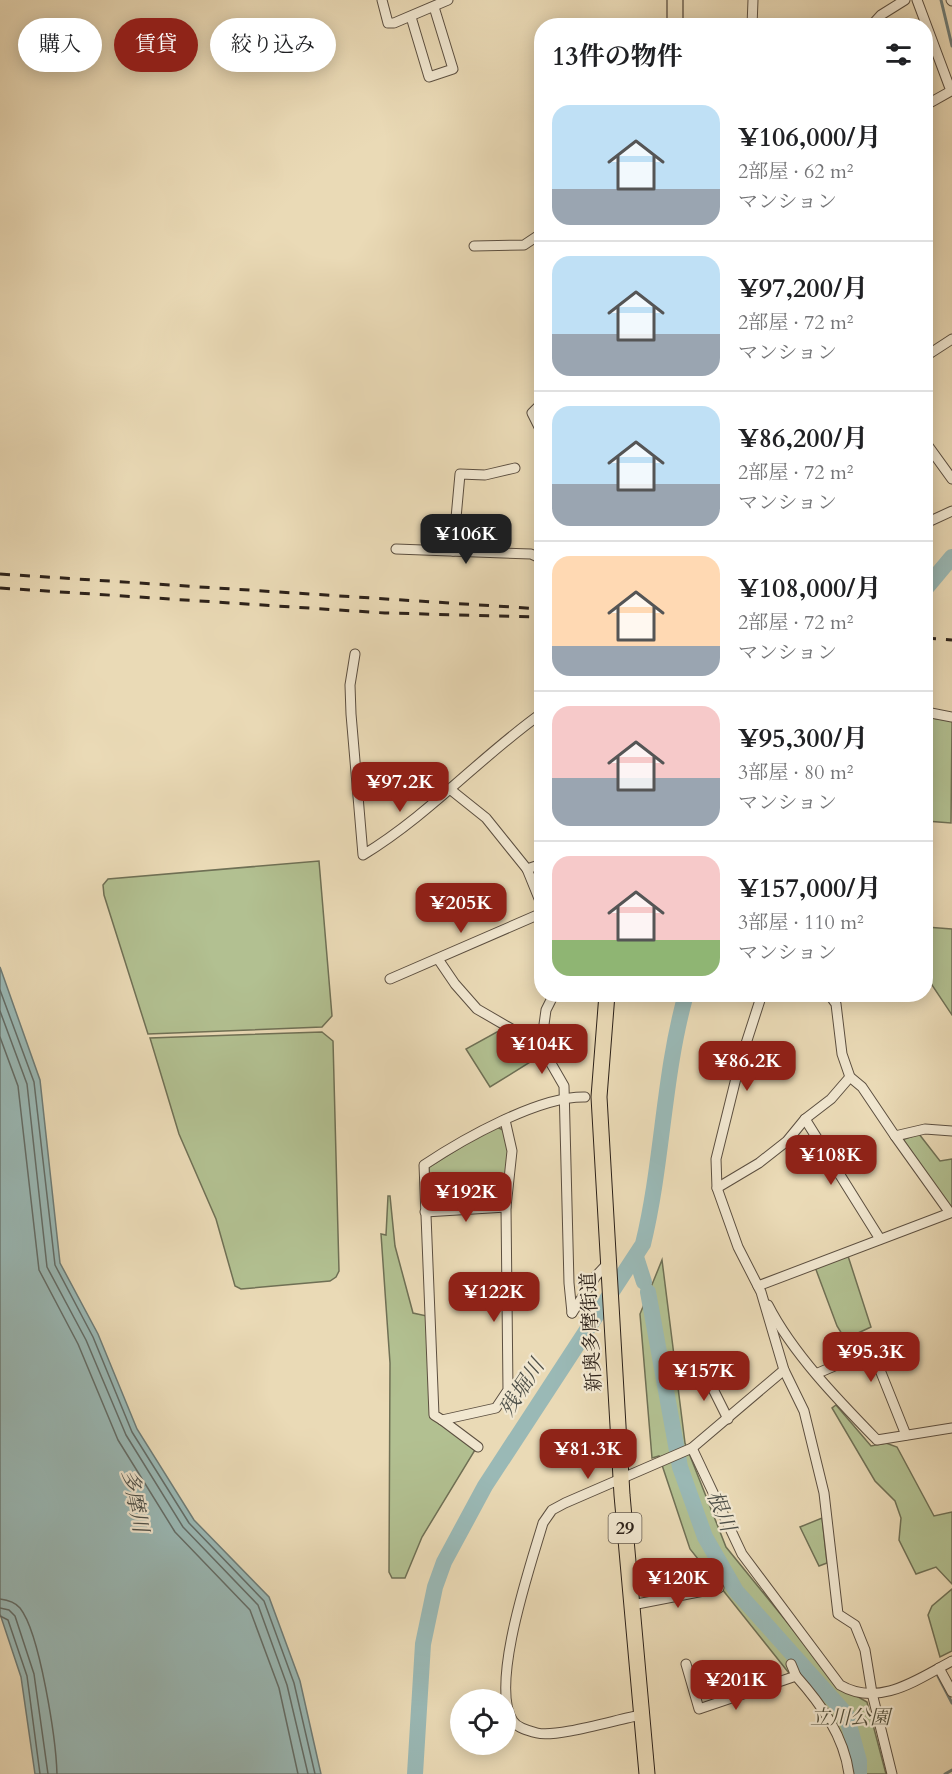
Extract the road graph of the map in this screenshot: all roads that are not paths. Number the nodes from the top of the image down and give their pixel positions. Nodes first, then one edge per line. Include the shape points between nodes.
1 (382, 0) edge
2 (448, 0) edge
3 (675, 0) edge
4 (753, 0) edge
5 (905, 0) edge
6 (917, 0) edge
7 (434, 7) junction
8 (411, 17) junction
9 (675, 18) edge
10 (752, 18) edge
11 (878, 18) edge
12 (924, 18) edge
13 (933, 43) edge
14 (951, 91) edge
15 (933, 101) edge
16 (534, 238) edge
17 (474, 246) dead end
18 (952, 339) edge
19 (933, 351) edge
20 (933, 452) edge
21 (515, 468) dead end
22 (952, 478) edge
23 (952, 511) edge
24 (933, 520) edge
25 (396, 549) dead end
26 (453, 551) junction
27 (534, 555) edge
28 (355, 654) dead end
29 (933, 713) edge
30 (952, 717) edge
31 (534, 720) edge
32 (451, 790) junction
33 (534, 867) edge
34 (527, 869) junction
35 (534, 886) edge
36 (534, 917) edge
37 (438, 959) junction
38 (390, 979) dead end
39 (550, 1002) edge
40 (606, 1002) edge
41 (759, 1002) edge
42 (835, 1002) edge
43 (541, 1046) junction
44 (850, 1077) junction
45 (565, 1097) junction
46 (585, 1097) dead end
47 (805, 1119) junction
48 (505, 1120) junction
49 (952, 1131) edge
50 (895, 1136) junction
51 (717, 1188) junction
52 (506, 1207) junction
53 (425, 1212) junction
54 (951, 1214) edge
55 (880, 1239) junction
56 (608, 1263) junction
57 (760, 1289) junction
58 (784, 1370) junction
59 (705, 1373) dead end
60 (818, 1373) junction
61 (728, 1419) junction
62 (442, 1420) junction
63 (952, 1428) edge
64 (906, 1435) junction
65 (478, 1447) dead end
66 (692, 1448) junction
67 (621, 1480) junction
68 (719, 1588) dead end
69 (632, 1605) junction
70 (952, 1661) edge
71 (686, 1664) dead end
72 (791, 1664) dead end
73 (939, 1668) junction
74 (796, 1676) junction
75 (952, 1692) edge
76 (872, 1694) junction
77 (641, 1714) junction
78 (647, 1774) edge
79 (849, 1774) edge
80 (892, 1774) edge

1 - 8 street via 388,23
2 - 7 street
3 - 9 main road
4 - 10 street
5 - 11 street
6 - 12 street
7 - 8 street
7 - 8 street via 453,69 429,77
13 - 14 street
14 - 15 street
16 - 17 street via 524,245
18 - 19 street
20 - 22 street
21 - 26 street via 485,475 460,474
23 - 24 street
25 - 26 street
26 - 27 street
28 - 32 street via 351,714 363,855
29 - 30 street
31 - 32 street
32 - 34 street via 486,818
33 - 34 street
34 - 35 street
36 - 37 street
37 - 38 street
37 - 43 street via 477,1009
39 - 43 street
40 - 56 main road, 新奥多摩街道 / 29 via 599,1097
41 - 51 street via 716,1159
42 - 44 street via 842,1054
43 - 45 street via 564,1086
44 - 47 street via 831,1099
44 - 50 street via 862,1086
45 - 46 street
45 - 48 street
45 - 56 street via 568,1283 572,1313
47 - 51 street via 787,1141 759,1163
47 - 55 street
48 - 52 street via 512,1151
48 - 53 street via 424,1165
49 - 50 street via 925,1129
50 - 54 street
51 - 57 street via 738,1247
52 - 53 street
52 - 62 street via 508,1390 496,1408
53 - 62 street via 434,1415
54 - 55 street
55 - 57 street
56 - 67 main road, 新奥多摩街道 / 29
57 - 58 street
57 - 60 street via 784,1333
58 - 61 street
58 - 76 street via 804,1411 824,1493 838,1614 855,1625 865,1650
59 - 61 street
60 - 64 street via 877,1440
60 - 64 street via 872,1350
61 - 66 street
62 - 65 street
63 - 64 street
66 - 67 street
66 - 76 street via 742,1554 765,1587 840,1685
67 - 69 main road, 新奥多摩街道 / 29
67 - 77 street via 552,1510 543,1523 511,1639 507,1705 519,1727 538,1734
68 - 69 street
69 - 77 main road, 新奥多摩街道 / 29
70 - 73 street
71 - 74 street via 699,1709
72 - 74 street
73 - 75 street
73 - 76 street via 903,1688
74 - 79 street via 825,1713 842,1744
76 - 80 street
77 - 78 main road, 新奥多摩街道 / 29

